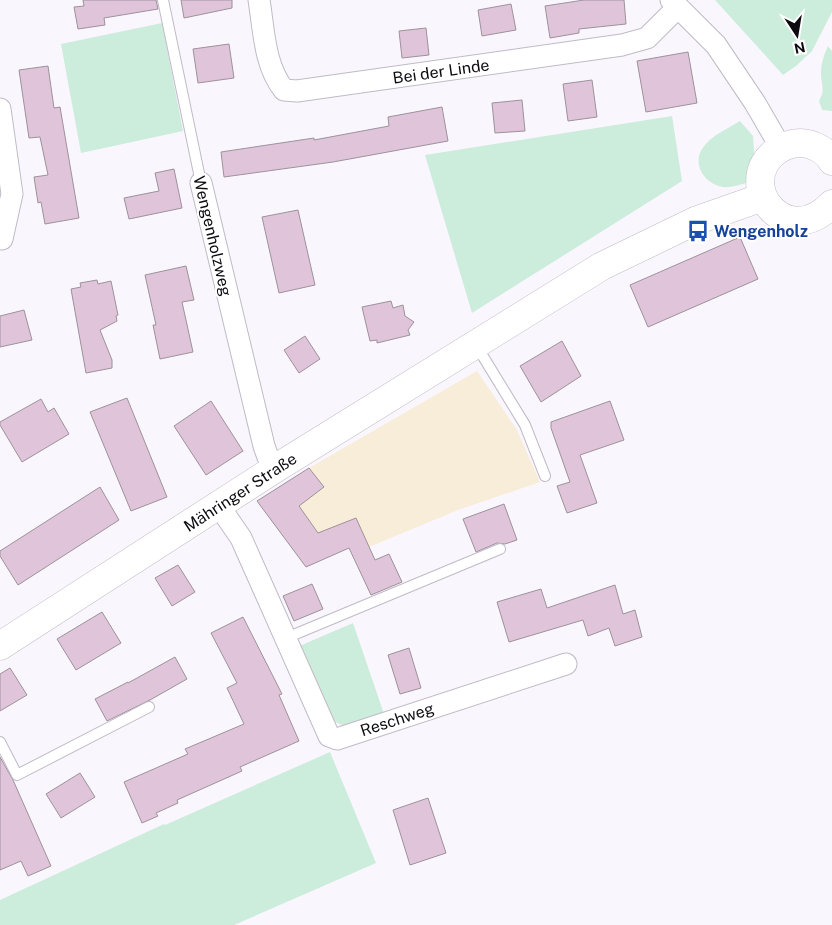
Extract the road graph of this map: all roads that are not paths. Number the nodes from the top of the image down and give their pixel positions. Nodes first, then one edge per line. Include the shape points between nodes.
1 (163, 0) edge
2 (259, 0) edge
3 (675, 4) edge
4 (0, 109) edge
5 (781, 148) junction
6 (832, 161) edge
7 (200, 184) joint
8 (764, 197) junction
9 (832, 204) edge
10 (2, 239) dead end
11 (476, 344) junction
12 (276, 468) junction
13 (545, 476) dead end
14 (219, 506) junction
15 (500, 549) dead end
16 (286, 638) junction
17 (2, 641) edge
18 (566, 664) dead end
19 (149, 708) dead end
20 (0, 742) edge

1 - 7 lane, Wengenholzweg
2 - 3 street, Bei der Linde via 270,68 284,90 297,91 622,45 647,38
3 - 5 street via 716,45
4 - 10 street via 12,194
5 - 6 street via 796,144 812,145
5 - 8 street via 765,164 761,175
7 - 12 street, Wengenholzweg via 264,446
8 - 9 street via 778,215 789,220 812,219
8 - 11 street, Mähringer Straße via 695,221 602,266
11 - 12 street, Mähringer Straße
11 - 13 lane via 525,425
12 - 14 street, Mähringer Straße
14 - 16 street, Reschweg via 241,538
14 - 17 street, Mähringer Straße
15 - 16 lane
16 - 18 street, Reschweg via 329,736 337,738
19 - 20 lane via 17,775

